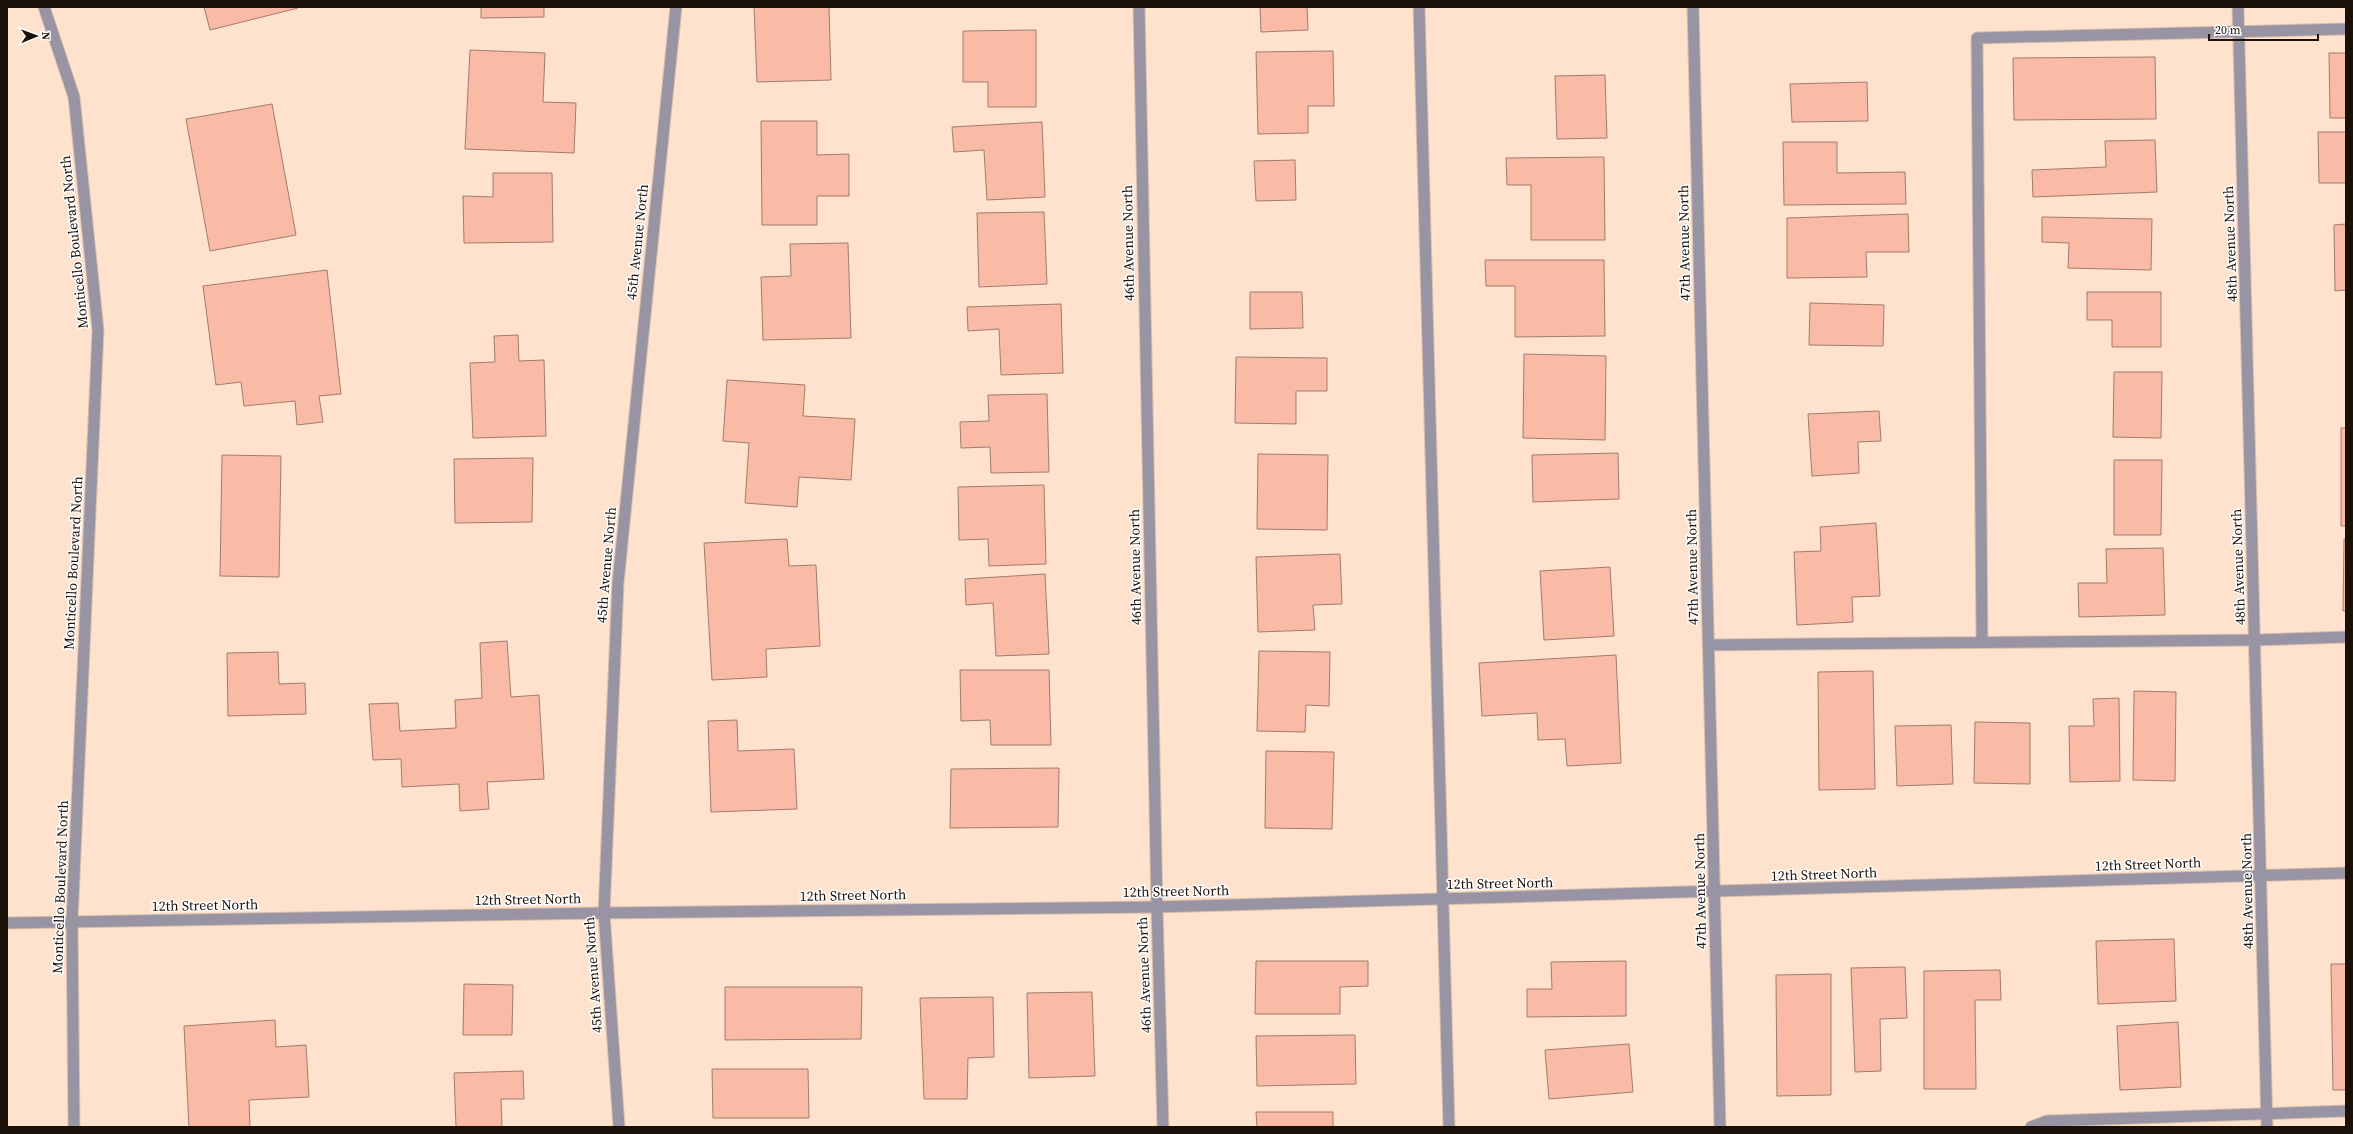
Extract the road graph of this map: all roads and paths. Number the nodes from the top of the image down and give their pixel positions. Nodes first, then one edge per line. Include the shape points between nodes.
1 (44, 7) edge
2 (676, 7) edge
3 (1139, 7) edge
4 (1419, 7) edge
5 (1693, 7) edge
6 (2238, 7) edge
7 (2346, 29) edge
8 (2239, 31) junction
9 (2346, 637) edge
10 (2255, 640) junction
11 (1982, 642) junction
12 (1709, 645) junction
13 (2346, 873) edge
14 (2262, 875) junction
15 (1716, 892) junction
16 (1444, 899) junction
17 (1157, 907) junction
18 (604, 913) junction
19 (72, 922) junction
20 (7, 923) edge
21 (2346, 1111) edge
22 (2267, 1113) junction
23 (74, 1127) edge
24 (619, 1127) edge
25 (1163, 1127) edge
26 (1449, 1127) edge
27 (1720, 1127) edge
28 (2031, 1127) edge
29 (2267, 1127) edge

1 - 19 street, Monticello Boulevard North via 74,97 98,330
2 - 18 street, 45th Avenue North via 618,583
3 - 17 street, 46th Avenue North
4 - 16 street
5 - 12 street, 47th Avenue North
6 - 8 street, 48th Avenue North
7 - 8 street
8 - 10 street, 48th Avenue North
8 - 11 street via 1977,38
9 - 10 street
10 - 11 street
10 - 14 street, 48th Avenue North
11 - 12 street
12 - 15 street, 47th Avenue North
13 - 14 street, 12th Street North
14 - 15 street, 12th Street North
14 - 22 street, 48th Avenue North
15 - 16 street, 12th Street North
15 - 27 street, 47th Avenue North
16 - 17 street, 12th Street North
16 - 26 street
17 - 18 street, 12th Street North
17 - 25 street, 46th Avenue North
18 - 19 street, 12th Street North
18 - 24 street, 45th Avenue North
19 - 20 street, 12th Street North
19 - 23 street, Monticello Boulevard North
21 - 22 street
22 - 28 street via 2047,1121
22 - 29 street, 48th Avenue North

